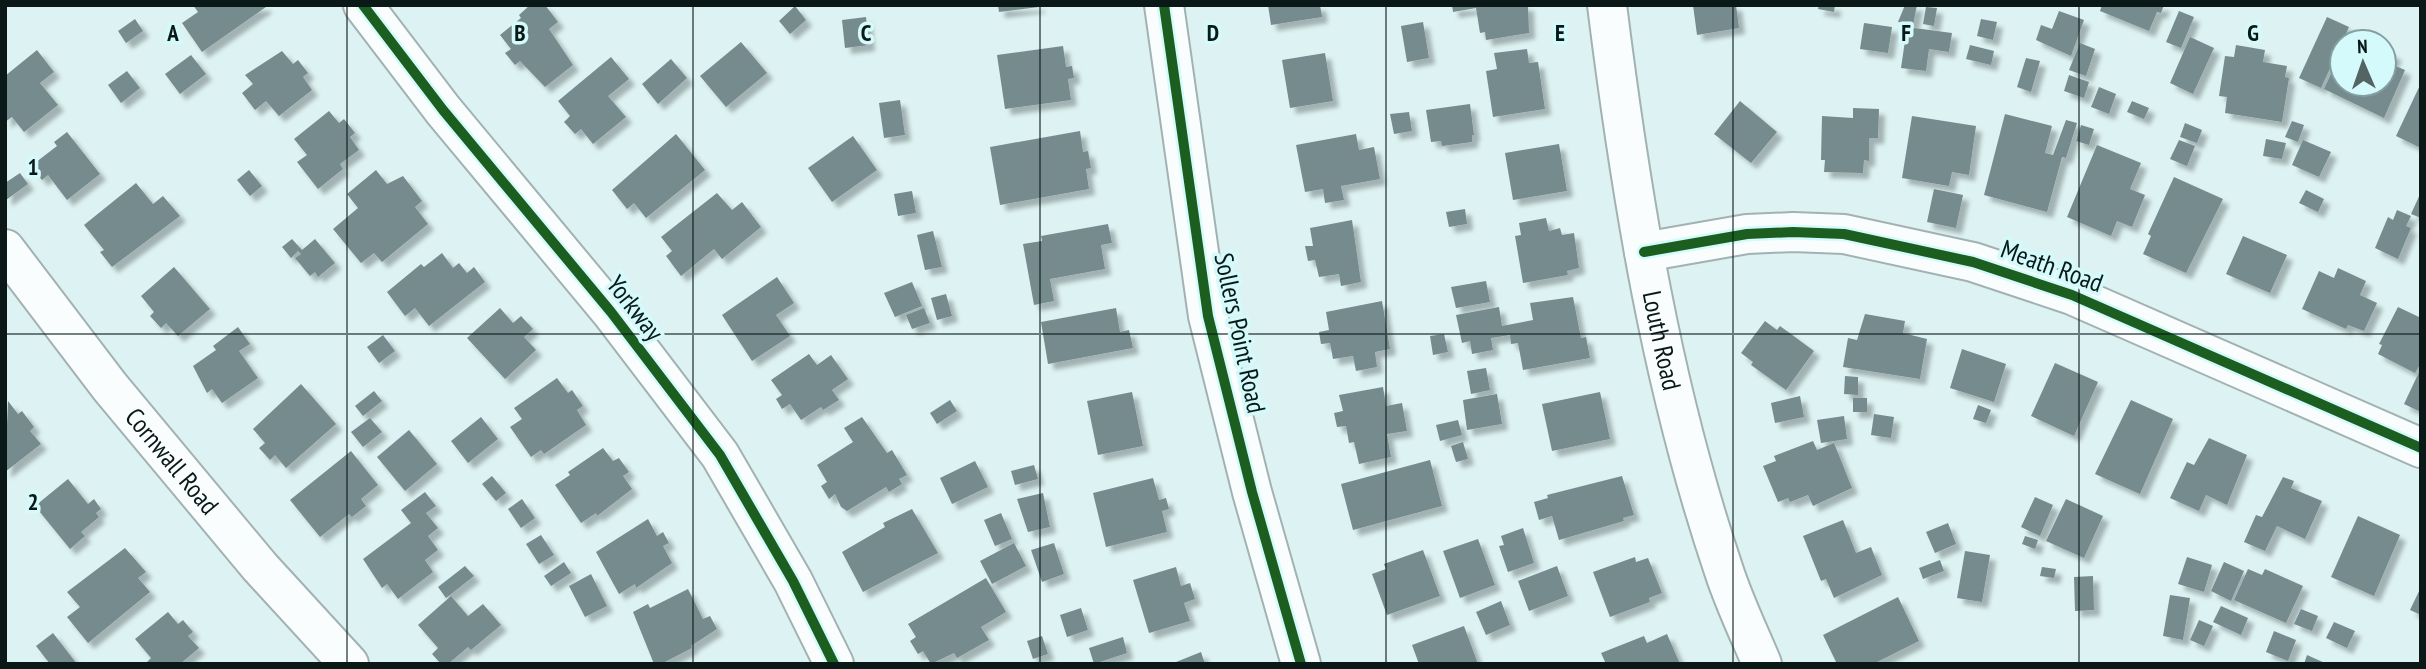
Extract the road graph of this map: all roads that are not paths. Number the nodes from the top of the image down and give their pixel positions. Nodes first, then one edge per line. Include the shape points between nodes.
1 (363, 5) edge
2 (1164, 5) edge
3 (1608, 5) edge
4 (5, 249) edge
5 (1644, 253) junction
6 (2421, 448) edge
7 (349, 664) edge
8 (834, 664) edge
9 (1301, 664) edge
10 (1762, 664) edge

1 - 8 street, Yorkway via 443,110 611,312 719,455 793,581
2 - 9 street, Sollers Point Road via 1209,316
3 - 5 street, Louth Road
4 - 7 street, Cornwall Road via 110,387 260,567
5 - 6 street, Meath Road via 1747,234 1793,232 1844,234 1973,262 2072,295
5 - 10 street, Louth Road via 1699,494

